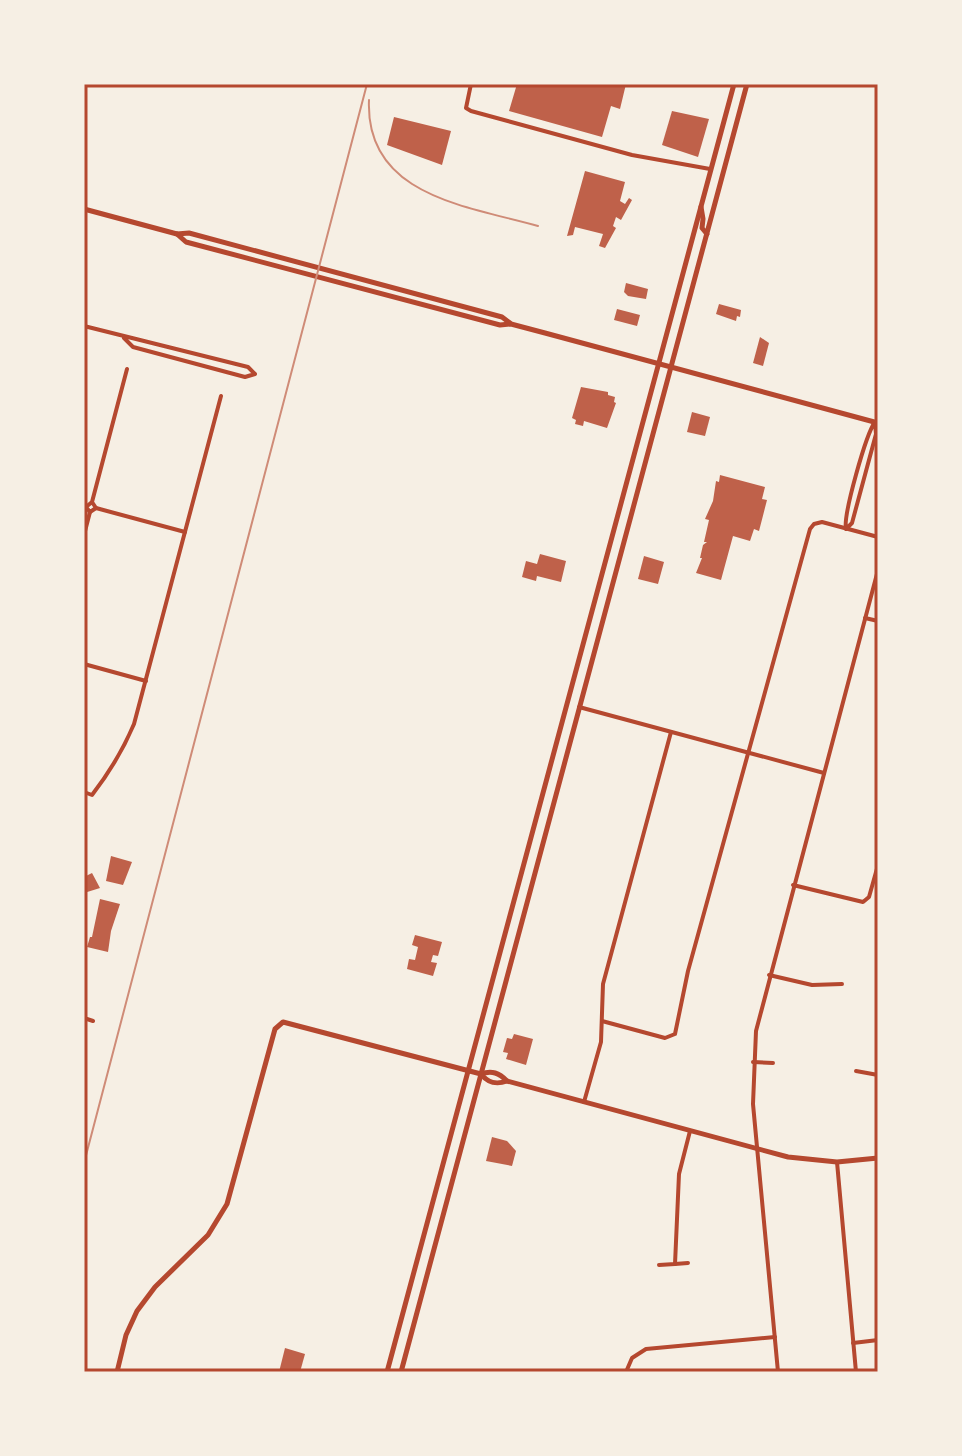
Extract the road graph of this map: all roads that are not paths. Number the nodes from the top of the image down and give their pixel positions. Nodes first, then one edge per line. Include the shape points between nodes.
1 (471, 84) edge
2 (734, 84) edge
3 (747, 84) edge
4 (725, 168) junction
5 (710, 169) junction
6 (701, 206) junction
7 (84, 209) edge
8 (707, 234) junction
9 (84, 326) edge
10 (124, 338) junction
11 (658, 362) junction
12 (672, 366) junction
13 (127, 369) dead end
14 (221, 396) dead end
15 (877, 423) edge
16 (88, 505) edge
17 (96, 508) junction
18 (90, 512) junction
19 (846, 529) junction
20 (185, 532) junction
21 (84, 535) edge
22 (611, 537) junction
23 (878, 537) edge
24 (624, 541) junction
25 (878, 570) edge
26 (865, 618) junction
27 (878, 621) edge
28 (84, 664) edge
29 (146, 681) junction
30 (566, 704) junction
31 (579, 707) junction
32 (671, 732) junction
33 (750, 753) junction
34 (824, 773) junction
35 (84, 792) edge
36 (878, 865) edge
37 (517, 885) junction
38 (793, 885) junction
39 (530, 890) junction
40 (769, 975) junction
41 (842, 984) dead end
42 (84, 1018) edge
43 (93, 1021) dead end
44 (602, 1021) junction
45 (753, 1062) junction
46 (773, 1063) dead end
47 (468, 1070) junction
48 (856, 1071) dead end
49 (481, 1074) junction
50 (878, 1075) edge
51 (584, 1102) junction
52 (690, 1131) junction
53 (758, 1150) junction
54 (878, 1158) edge
55 (837, 1162) junction
56 (427, 1222) junction
57 (440, 1226) junction
58 (688, 1263) dead end
59 (675, 1264) junction
60 (659, 1265) dead end
61 (397, 1337) junction
62 (775, 1337) junction
63 (878, 1340) edge
64 (409, 1341) junction
65 (853, 1343) junction
66 (117, 1372) edge
67 (387, 1372) edge
68 (401, 1372) edge
69 (626, 1372) edge
70 (778, 1372) edge
71 (856, 1372) edge

1 - 5 street via 466,108 632,155
2 - 5 main road
3 - 4 main road
4 - 5 main road
4 - 8 main road
5 - 6 main road
6 - 8 main road
6 - 11 main road
7 - 11 main road via 177,234 186,242
8 - 12 main road
9 - 10 street
10 - 10 street via 133,347 245,377 255,374 248,367
11 - 12 main road
11 - 22 main road
12 - 15 main road
12 - 24 main road
13 - 16 street
14 - 20 street
15 - 19 street via 852,523
16 - 17 street
16 - 18 street
17 - 18 street
17 - 20 street
18 - 21 street
19 - 23 street
19 - 33 street via 822,522 809,532
20 - 29 street
22 - 24 main road
22 - 30 main road
24 - 31 main road
25 - 26 street
26 - 27 street
26 - 34 street
28 - 29 street
29 - 35 street via 114,766 92,795
30 - 31 main road
30 - 37 main road
31 - 32 street
31 - 39 main road
32 - 33 street
32 - 44 street via 603,984
33 - 34 street
33 - 44 street via 678,1027 673,1036 662,1037
34 - 38 street
36 - 38 street via 865,901
37 - 39 main road
37 - 47 main road
38 - 40 street
39 - 49 main road
40 - 41 street via 812,985
40 - 45 street
42 - 43 street
44 - 51 street
45 - 46 street
45 - 53 street
47 - 49 main road
47 - 56 main road
47 - 66 main road via 289,1023 278,1025 227,1204 208,1235 137,1311
48 - 50 street
49 - 51 main road via 501,1074 507,1081
49 - 57 main road
51 - 52 main road
52 - 53 main road
52 - 59 street via 679,1174
53 - 55 main road
53 - 62 street
54 - 55 main road
55 - 65 street
56 - 57 main road
56 - 61 main road
57 - 64 main road
58 - 59 street
59 - 60 street
61 - 64 main road
61 - 67 main road
62 - 69 street via 646,1349 636,1354
62 - 70 street
63 - 65 street
64 - 68 main road
65 - 71 street

